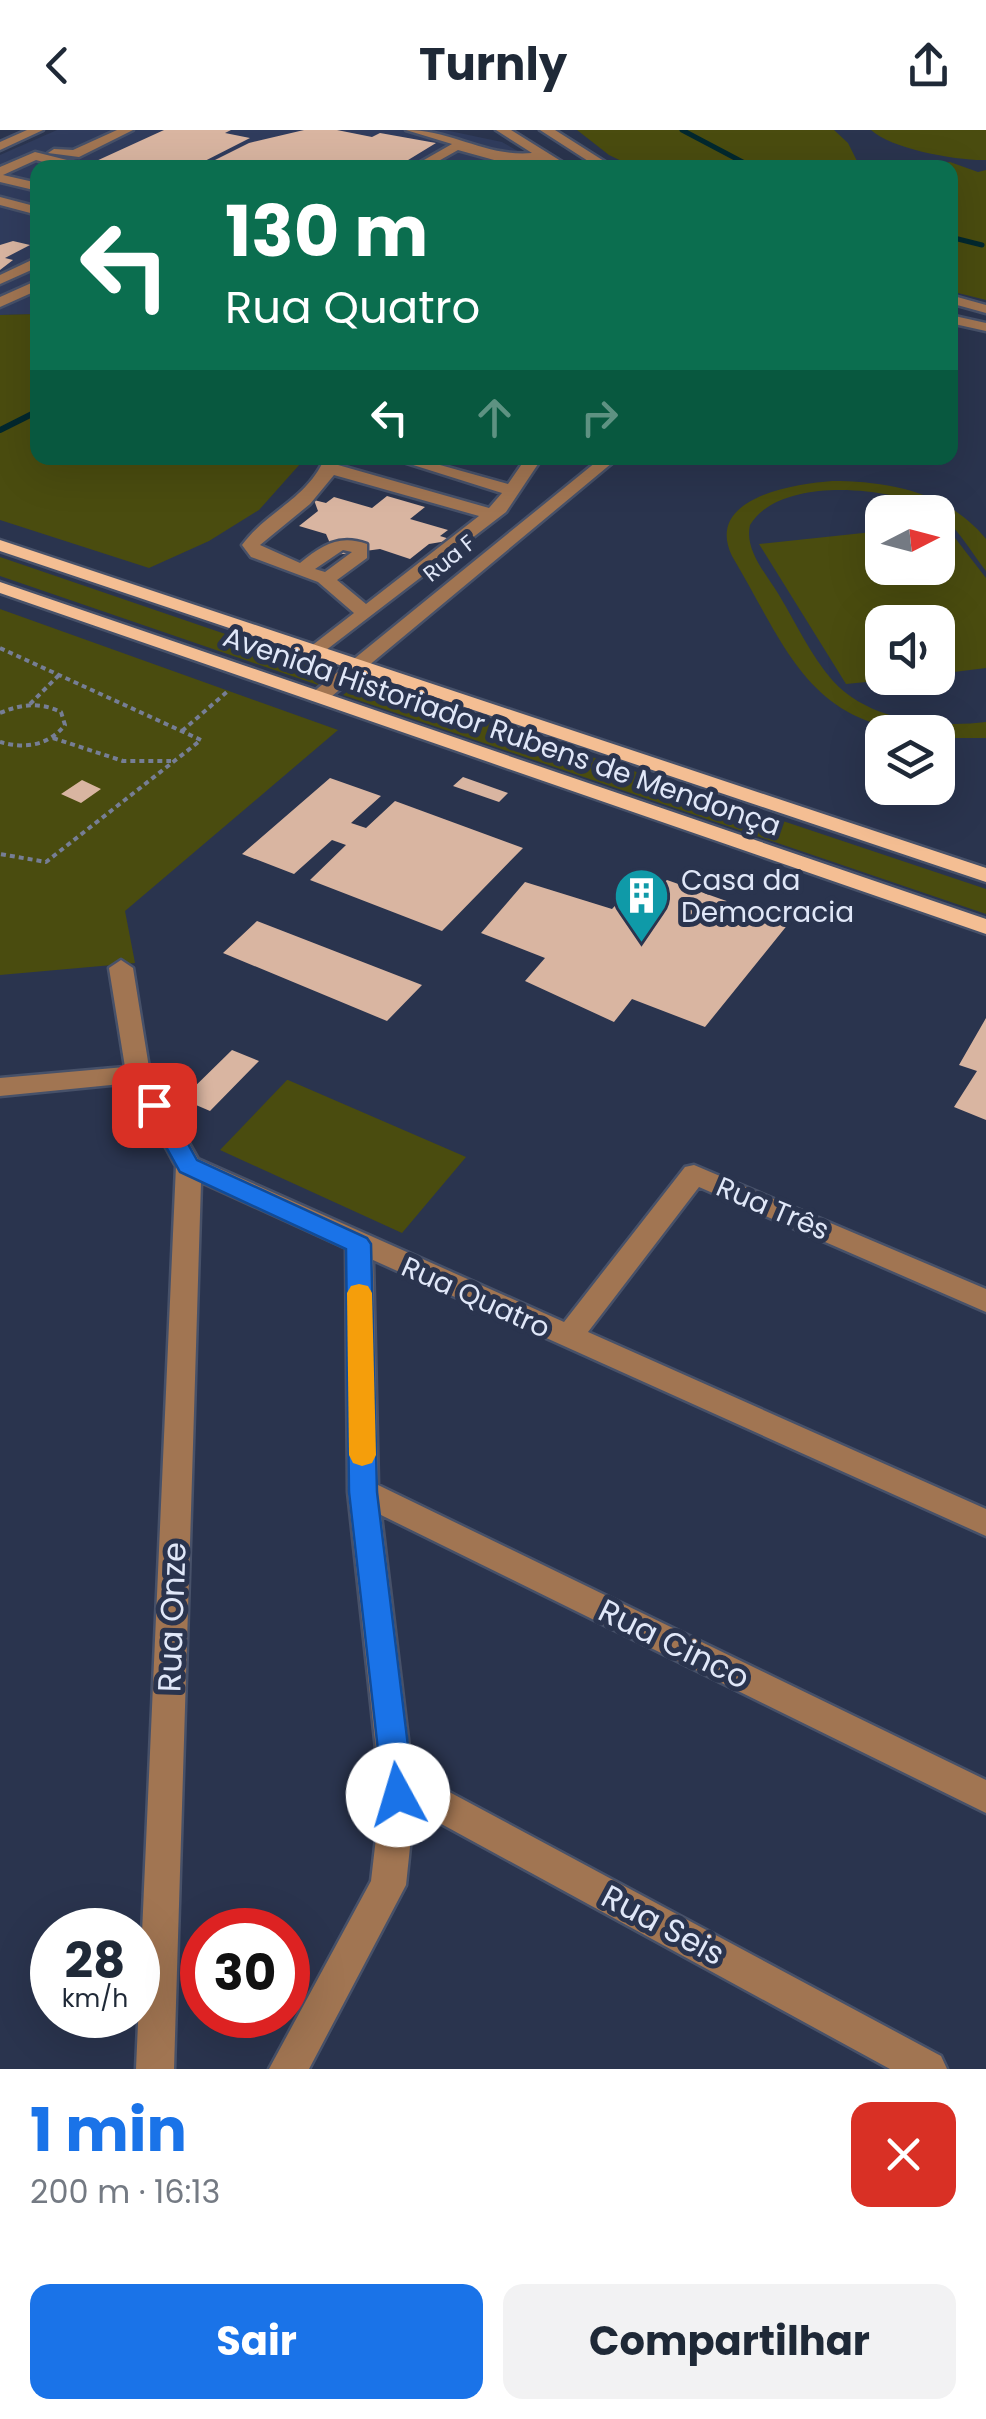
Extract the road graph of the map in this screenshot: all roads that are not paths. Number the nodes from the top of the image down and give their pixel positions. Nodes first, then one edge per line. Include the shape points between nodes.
1 (14, 130) edge
2 (36, 130) edge
3 (96, 130) edge
4 (128, 130) edge
5 (412, 130) edge
6 (502, 130) edge
7 (546, 130) edge
8 (0, 136) edge
9 (0, 146) edge
10 (458, 146) junction
11 (488, 152) junction
12 (43, 154) junction
13 (60, 160) edge
14 (431, 160) edge
15 (475, 160) edge
16 (510, 160) edge
17 (554, 160) edge
18 (596, 160) edge
19 (2, 172) edge
20 (30, 176) edge
21 (30, 184) edge
22 (0, 201) edge
23 (30, 209) edge
24 (30, 265) edge
25 (0, 280) edge
26 (30, 288) edge
27 (958, 301) edge
28 (30, 302) edge
29 (0, 303) edge
30 (986, 309) edge
31 (958, 321) edge
32 (986, 327) edge
33 (330, 465) edge
34 (337, 465) edge
35 (423, 465) edge
36 (529, 465) edge
37 (601, 465) edge
38 (513, 491) junction
39 (492, 514) junction
40 (0, 545) edge
41 (304, 569) junction
42 (326, 580) junction
43 (0, 587) edge
44 (365, 613) junction
45 (317, 650) junction
46 (355, 663) junction
47 (319, 697) junction
48 (986, 874) edge
49 (986, 928) edge
50 (121, 968) dead end
51 (138, 1074) junction
52 (0, 1086) edge
53 (188, 1166) junction
54 (358, 1244) junction
55 (986, 1300) edge
56 (568, 1338) junction
57 (363, 1492) junction
58 (986, 1524) edge
59 (397, 1782) junction
60 (986, 1797) edge
61 (155, 2069) edge
62 (288, 2069) edge
63 (928, 2069) edge

1 - 8 street
2 - 9 street
3 - 12 street
4 - 12 street via 76,154
5 - 10 street
6 - 17 street
7 - 18 street
10 - 11 street
10 - 14 street
11 - 15 street
11 - 16 street
12 - 13 street
12 - 19 street
19 - 20 street
19 - 21 street
22 - 23 street
24 - 25 street
26 - 29 street
27 - 30 street
28 - 29 street
31 - 32 street
33 - 41 street via 314,493 251,545
34 - 39 street
35 - 38 street
36 - 38 street
37 - 46 street, Rua F
38 - 39 street
39 - 44 street
40 - 45 main road, Avenida Historiador Rubens de Mendonça
41 - 42 street
41 - 42 street via 335,545 361,548
42 - 44 street
43 - 47 main road, Avenida Historiador Rubens de Mendonça
44 - 45 street
45 - 46 main road, Avenida Historiador Rubens de Mendonça
46 - 47 street, Rua F
46 - 48 main road, Avenida Historiador Rubens de Mendonça
47 - 49 main road, Avenida Historiador Rubens de Mendonça
50 - 51 street
51 - 52 street
51 - 53 street
53 - 54 street, Rua Quatro
53 - 61 street, Rua Onze
54 - 56 street, Rua Quatro
54 - 57 street
55 - 56 street, Rua Três via 694,1174
56 - 58 street, Rua Quatro
57 - 59 street
57 - 60 street, Rua Cinco
59 - 62 street via 388,1885
59 - 63 street, Rua Seis

